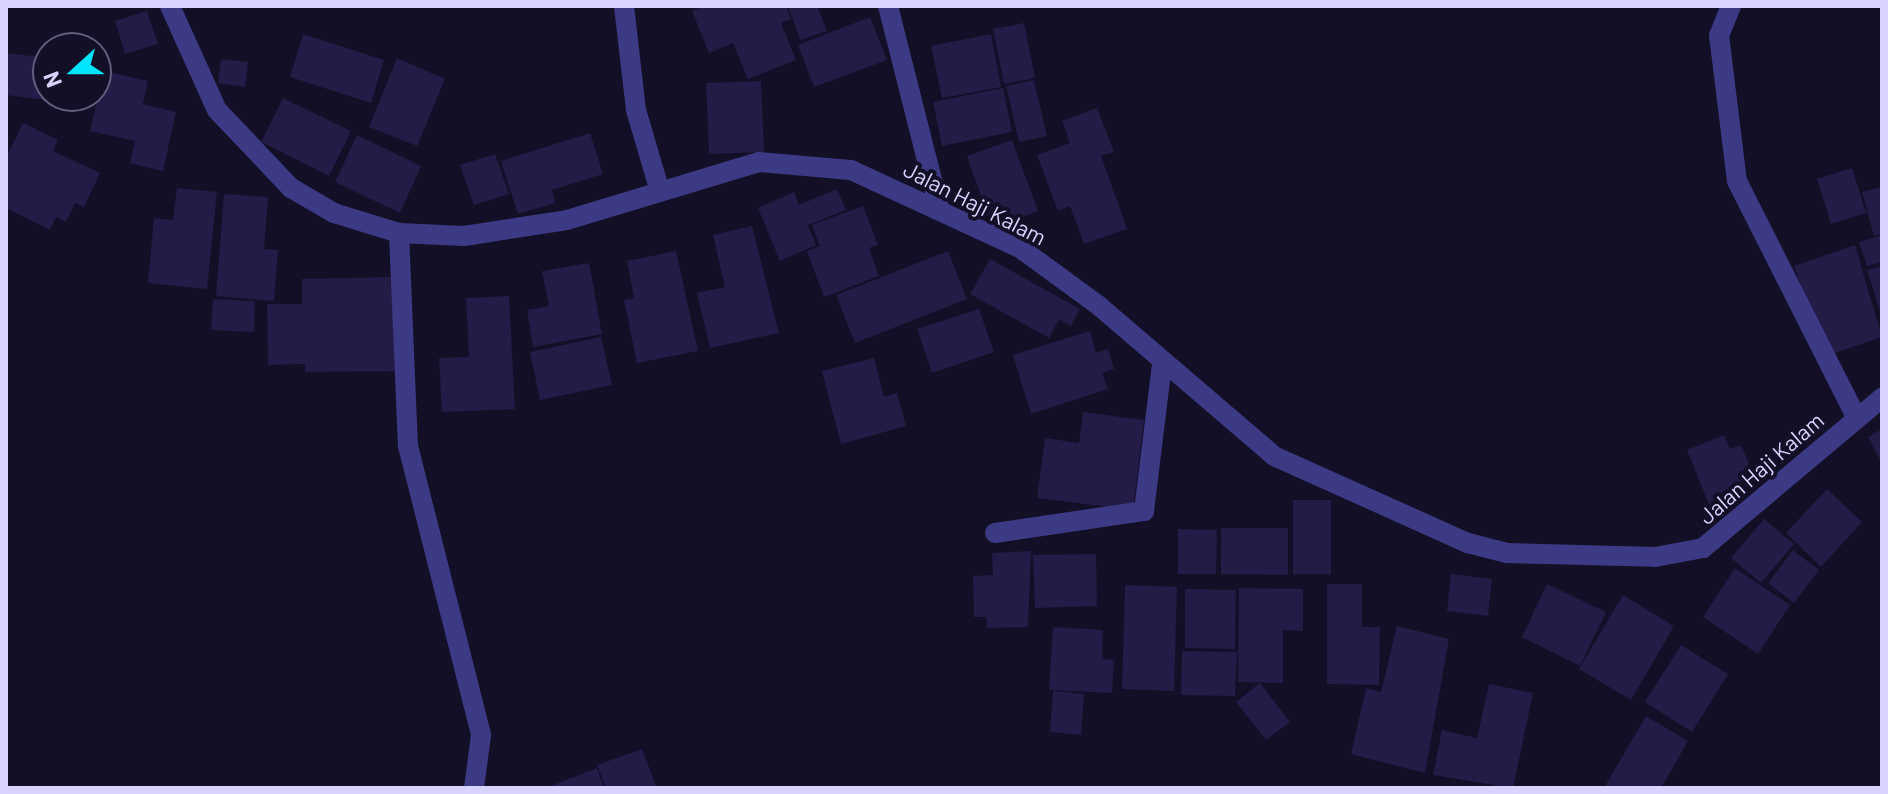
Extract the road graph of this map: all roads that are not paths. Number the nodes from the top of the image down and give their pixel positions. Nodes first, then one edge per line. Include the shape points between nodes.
1 (170, 6) edge
2 (624, 6) edge
3 (888, 6) edge
4 (1731, 6) edge
5 (659, 188) junction
6 (940, 211) junction
7 (399, 233) junction
8 (1162, 365) junction
9 (1882, 398) edge
10 (1856, 417) junction
11 (995, 533) dead end
12 (474, 788) edge

1 - 7 street, Jalan Haji Kalam via 217,110 291,188 334,213
2 - 5 street via 636,110
3 - 6 street
4 - 10 street via 1719,35 1737,181
5 - 6 street, Jalan Haji Kalam via 759,162 812,162 851,170
5 - 7 street, Jalan Haji Kalam via 518,230
6 - 8 street, Jalan Haji Kalam via 1020,248 1098,305
7 - 12 street via 408,446 481,735
8 - 10 street, Jalan Haji Kalam via 1310,476 1468,543 1554,558 1655,557 1703,548
8 - 11 street via 1144,511
9 - 10 street, Jalan Haji Kalam

